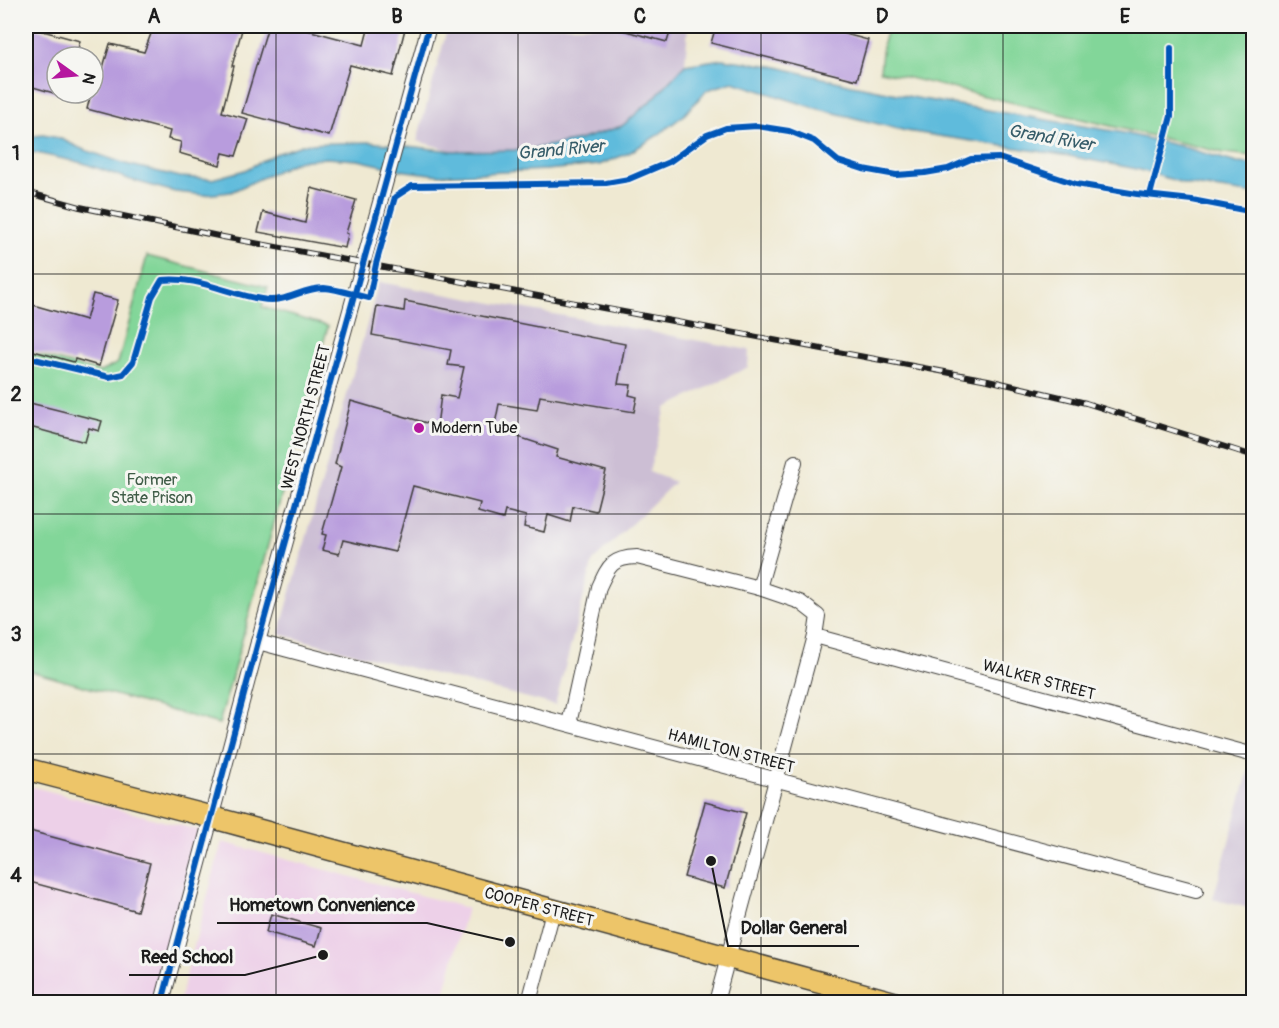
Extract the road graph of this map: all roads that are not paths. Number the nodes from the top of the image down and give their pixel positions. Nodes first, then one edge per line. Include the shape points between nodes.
1 (429, 26) edge
2 (795, 462) dead end
3 (759, 588) junction
4 (815, 636) junction
5 (258, 642) junction
6 (569, 724) junction
7 (1254, 755) edge
8 (26, 769) edge
9 (776, 780) junction
10 (210, 817) junction
11 (1196, 891) dead end
12 (553, 911) junction
13 (729, 957) junction
14 (852, 997) edge
15 (162, 1002) edge
16 (529, 1002) edge
17 (716, 1002) edge
18 (892, 1002) edge

1 - 5 street, WEST NORTH STREET
2 - 3 street
3 - 4 street via 800,602 818,616
3 - 6 street via 638,557 615,560 599,587
4 - 7 street, WALKER STREET
4 - 9 street
5 - 6 street, HAMILTON STREET
5 - 10 street, WEST NORTH STREET
6 - 9 street, HAMILTON STREET
8 - 10 main road, COOPER STREET
9 - 11 street, HAMILTON STREET
9 - 13 street
10 - 12 main road, COOPER STREET
10 - 15 street, WEST NORTH STREET
12 - 13 main road, COOPER STREET
12 - 16 street
13 - 14 main road, COOPER STREET
13 - 17 street
14 - 18 main road, COOPER STREET

